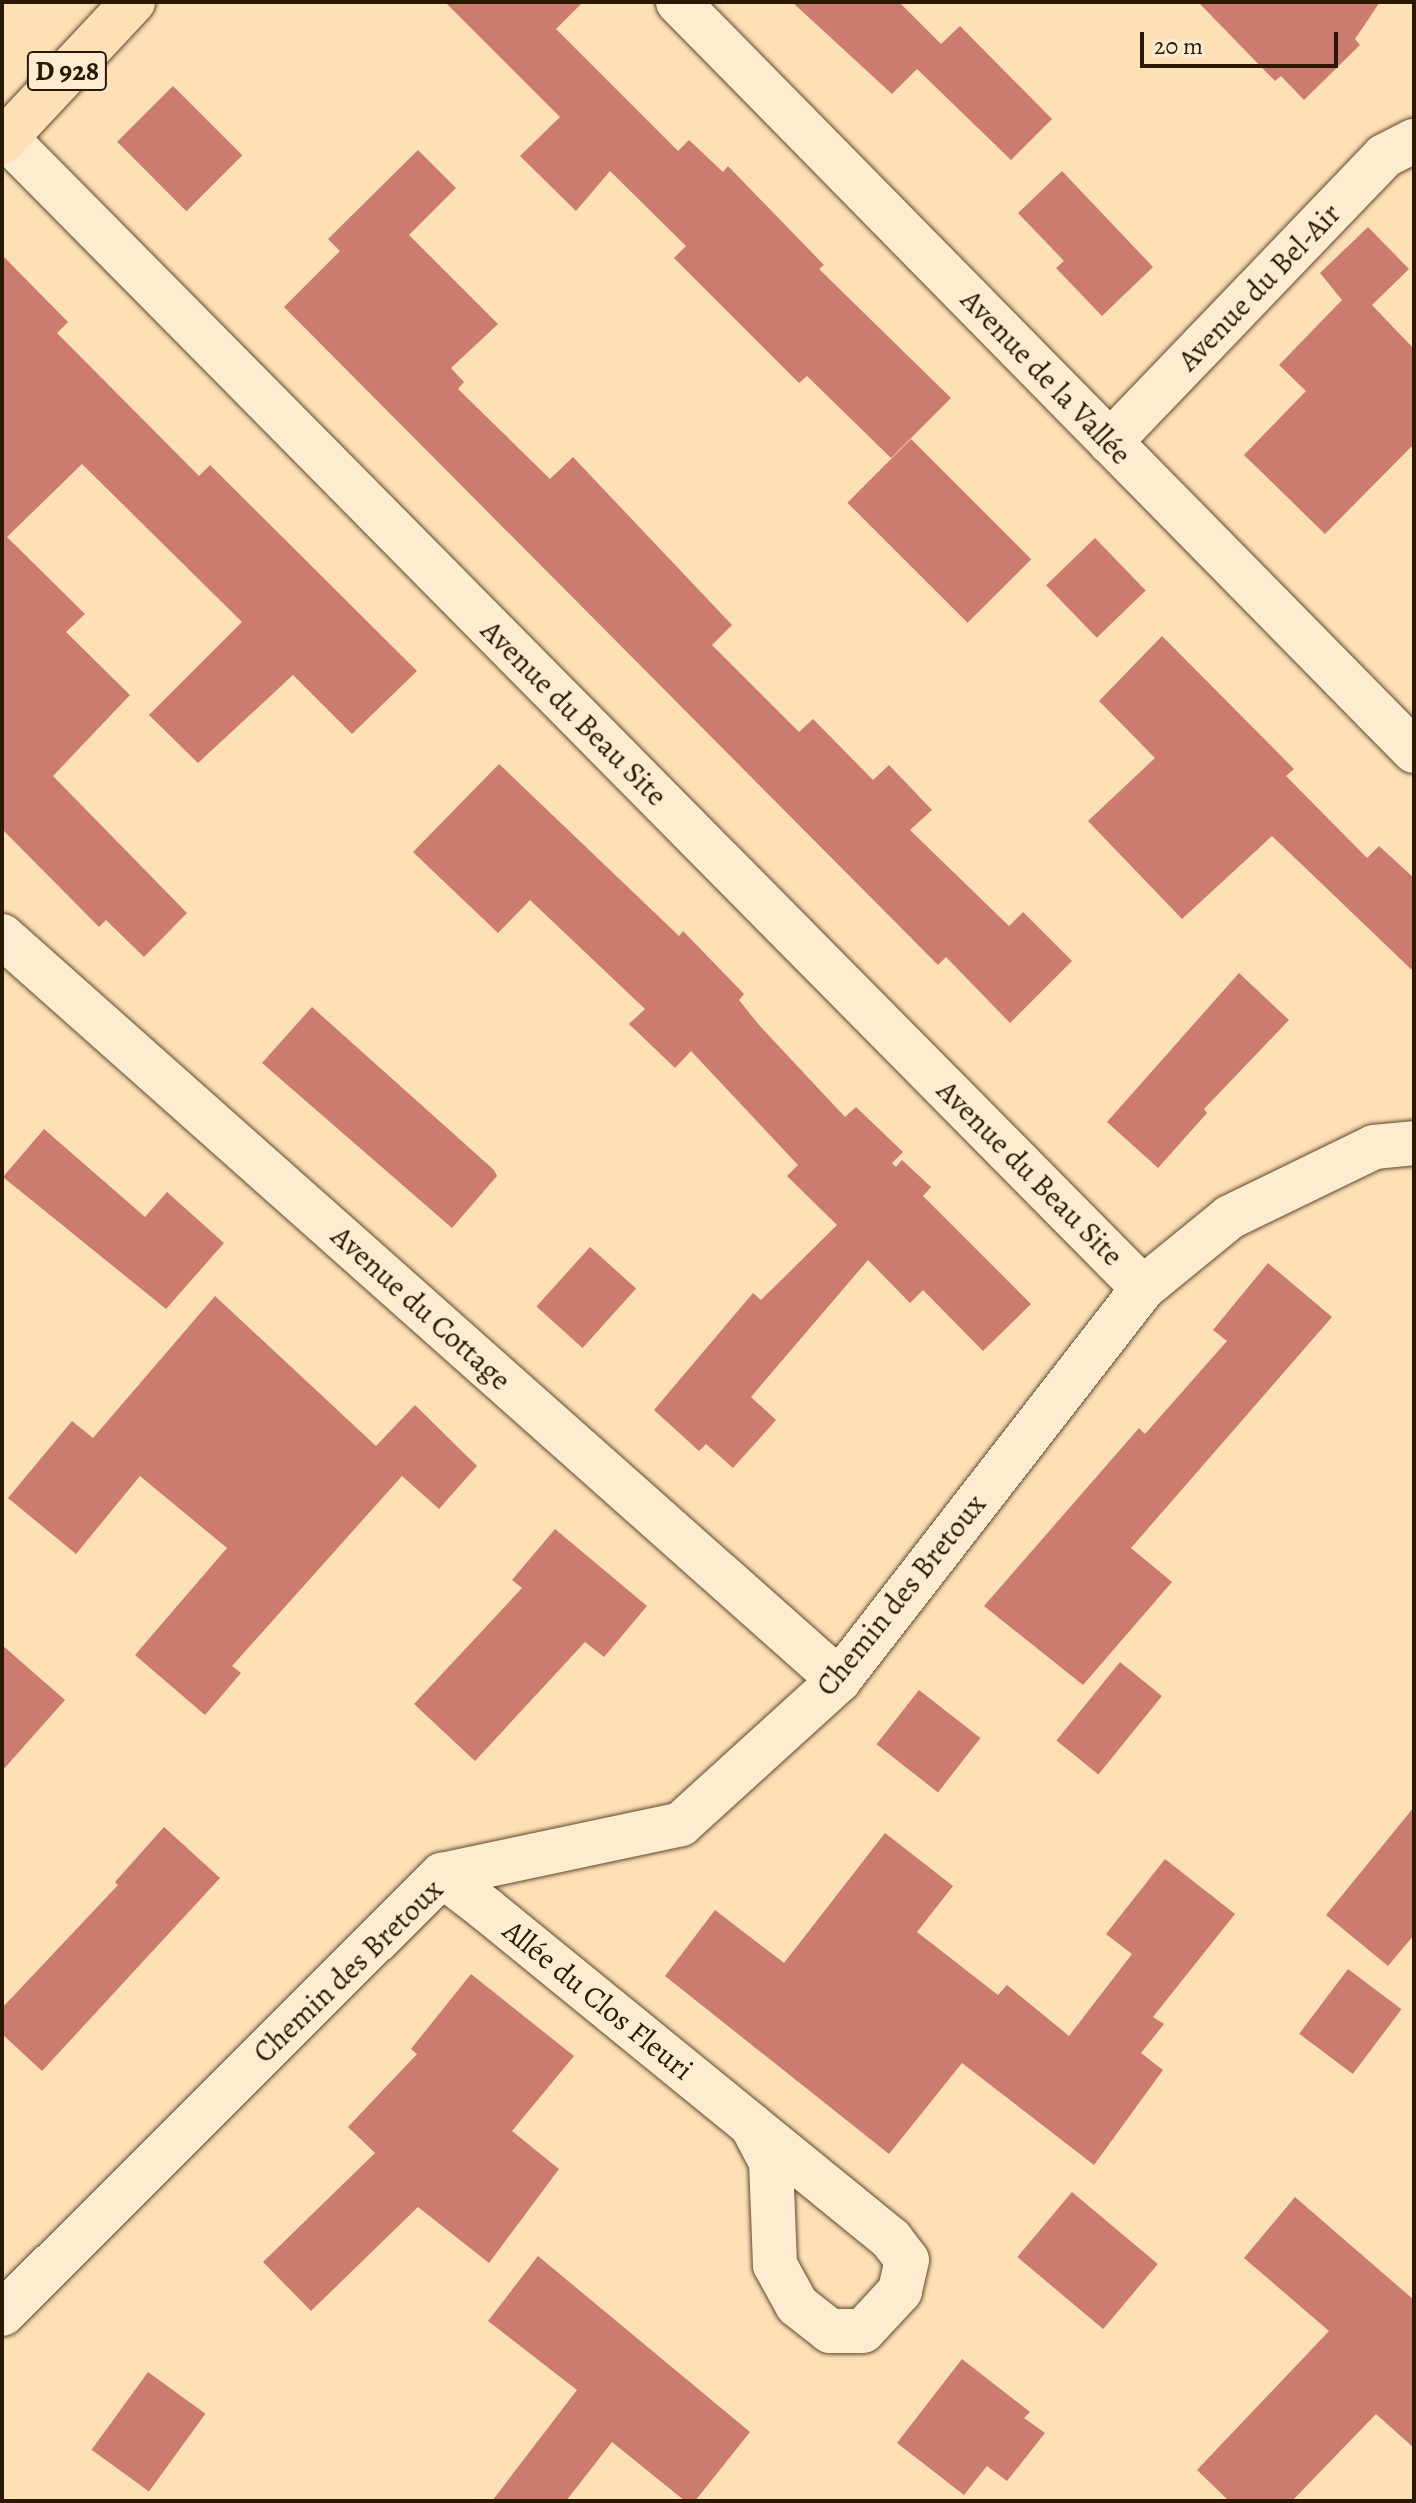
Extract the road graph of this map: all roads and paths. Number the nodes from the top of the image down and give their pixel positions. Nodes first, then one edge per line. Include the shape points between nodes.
1 (133, 2) edge
2 (678, 2) edge
3 (4, 140) edge
4 (1414, 141) edge
5 (1110, 442) junction
6 (1414, 751) edge
7 (2, 936) edge
8 (1414, 1143) edge
9 (1143, 1288) junction
10 (839, 1680) junction
11 (442, 1875) junction
12 (752, 2126) junction
13 (2, 2314) edge

1 - 3 main road, D 928
2 - 5 street, Avenue de la Vallée
3 - 9 street, Avenue du Beau Site
4 - 5 street, Avenue du Bel-Air via 1384,156
5 - 6 street, Avenue de la Vallée
7 - 10 street, Avenue du Cottage
8 - 9 street, Chemin des Bretoux via 1374,1147 1230,1217
9 - 10 street, Chemin des Bretoux
10 - 11 street, Chemin des Bretoux via 681,1824
11 - 12 street, Allée du Clos Fleuri
11 - 13 street, Chemin des Bretoux
12 - 12 street, Allée du Clos Fleuri via 891,2239 907,2260 900,2291 863,2331 830,2331 797,2305 775,2265 771,2162

